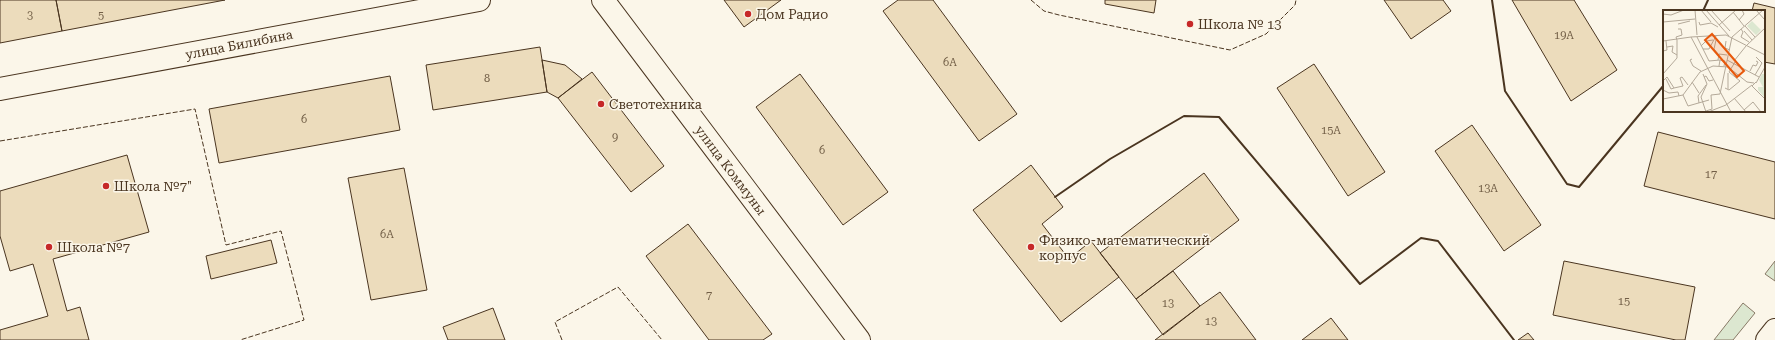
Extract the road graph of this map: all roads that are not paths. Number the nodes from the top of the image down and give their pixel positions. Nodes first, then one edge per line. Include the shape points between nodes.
1 (478, 0) edge
2 (603, 0) edge
3 (0, 88) edge
4 (1775, 330) edge
5 (859, 340) edge
6 (1767, 340) edge

1 - 3 street, улица Билибина
2 - 5 street, улица Коммуны
4 - 6 street

